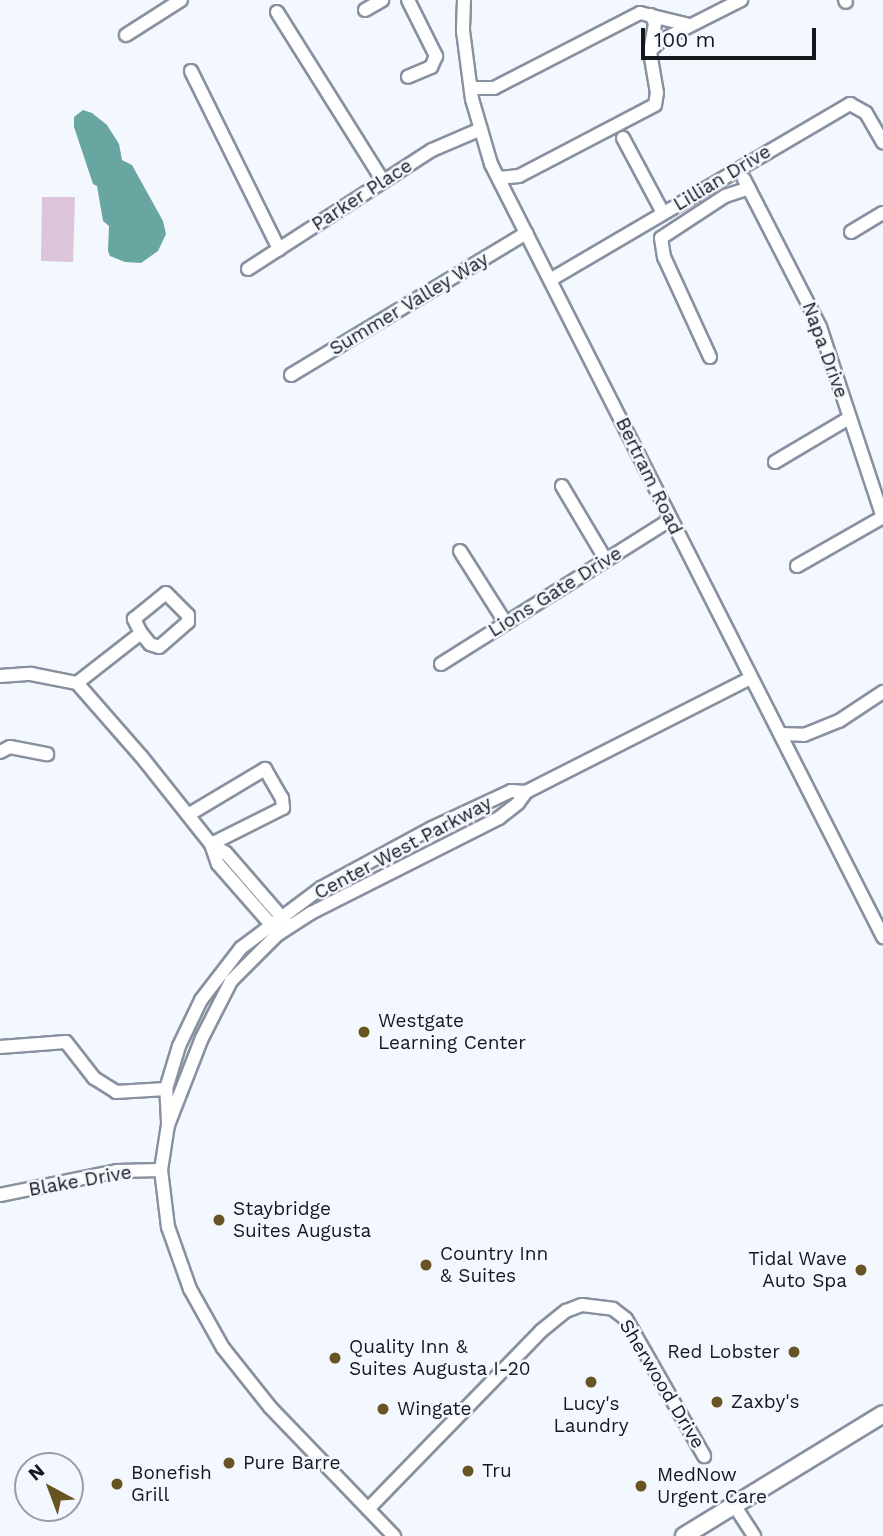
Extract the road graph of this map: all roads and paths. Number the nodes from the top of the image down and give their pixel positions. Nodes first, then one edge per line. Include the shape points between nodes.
1 (181, 0) edge
2 (382, 0) edge
3 (408, 0) edge
4 (464, 0) edge
5 (741, 0) edge
6 (365, 10) dead end
7 (277, 12) dead end
8 (651, 15) junction
9 (689, 25) junction
10 (126, 35) dead end
11 (650, 52) junction
12 (191, 71) dead end
13 (408, 76) dead end
14 (471, 88) junction
15 (481, 129) junction
16 (623, 138) dead end
17 (883, 142) edge
18 (499, 178) junction
19 (383, 181) junction
20 (663, 213) junction
21 (883, 213) edge
22 (851, 232) dead end
23 (526, 233) junction
24 (279, 248) junction
25 (248, 269) dead end
26 (550, 280) junction
27 (710, 357) dead end
28 (291, 375) dead end
29 (849, 418) junction
30 (775, 462) dead end
31 (562, 486) dead end
32 (883, 518) edge
33 (670, 520) junction
34 (460, 551) dead end
35 (606, 560) junction
36 (797, 566) dead end
37 (505, 622) junction
38 (141, 632) junction
39 (441, 664) dead end
40 (0, 676) edge
41 (751, 678) junction
42 (78, 683) junction
43 (883, 692) edge
44 (781, 734) junction
45 (0, 752) edge
46 (47, 754) dead end
47 (526, 792) junction
48 (188, 815) junction
49 (211, 844) junction
50 (280, 925) junction
51 (883, 937) edge
52 (0, 1047) edge
53 (166, 1089) junction
54 (168, 1125) junction
55 (161, 1170) junction
56 (0, 1195) edge
57 (883, 1415) edge
58 (705, 1456) dead end
59 (734, 1505) junction
60 (368, 1509) junction
61 (394, 1536) edge
62 (684, 1536) edge
63 (754, 1536) edge

1 - 10 street
2 - 6 street
3 - 13 street via 436,56 431,67
4 - 14 street, Bertram Road
5 - 9 street
7 - 19 street
8 - 9 street
8 - 11 street via 655,23
8 - 14 street via 640,13 494,88
9 - 11 street
11 - 18 street via 655,105 519,176
12 - 24 street
14 - 15 street, Bertram Road
15 - 18 street, Bertram Road
15 - 19 street, Parker Place via 432,150
16 - 20 street
17 - 20 street, Lillian Drive via 866,113 850,104
18 - 23 street, Bertram Road
19 - 24 street, Parker Place
20 - 26 street, Lillian Drive
21 - 22 street
23 - 26 street, Bertram Road
23 - 28 street, Summer Valley Way
24 - 25 street, Parker Place
26 - 33 street, Bertram Road
27 - 29 street, Napa Drive via 664,257 661,239 747,183 820,327
29 - 30 street
29 - 32 street, Napa Drive
31 - 35 street
32 - 36 street
33 - 35 street, Lions Gate Drive
33 - 41 street, Bertram Road
34 - 37 street
35 - 37 street, Lions Gate Drive
37 - 39 street, Lions Gate Drive
38 - 38 street via 134,619 166,593 188,615 188,622 159,647
38 - 42 street
40 - 42 street via 31,674
41 - 44 street, Bertram Road
41 - 47 street, Center West Parkway
42 - 48 street
43 - 44 street via 839,721 804,735
44 - 51 street, Bertram Road
45 - 46 street via 10,747
47 - 50 street, Center West Parkway via 499,818
47 - 50 street, Center West Parkway via 511,791 321,888
48 - 49 street
48 - 49 street via 265,769 282,797 283,808
49 - 50 street via 226,853
50 - 53 street, Center West Parkway via 241,948 201,1000 178,1046
50 - 54 street, Center West Parkway via 231,981 202,1038
52 - 53 street via 65,1042 94,1078 116,1092
53 - 54 street, Center West Parkway
54 - 55 street, Center West Parkway
55 - 56 street, Blake Drive via 117,1171
55 - 60 street, Center West Parkway via 168,1227 190,1289 223,1348 270,1406
57 - 59 main road
58 - 60 street, Sherwood Drive via 626,1319 613,1309 582,1305 566,1311 541,1331
59 - 62 main road
59 - 63 street
60 - 61 street, Center West Parkway

